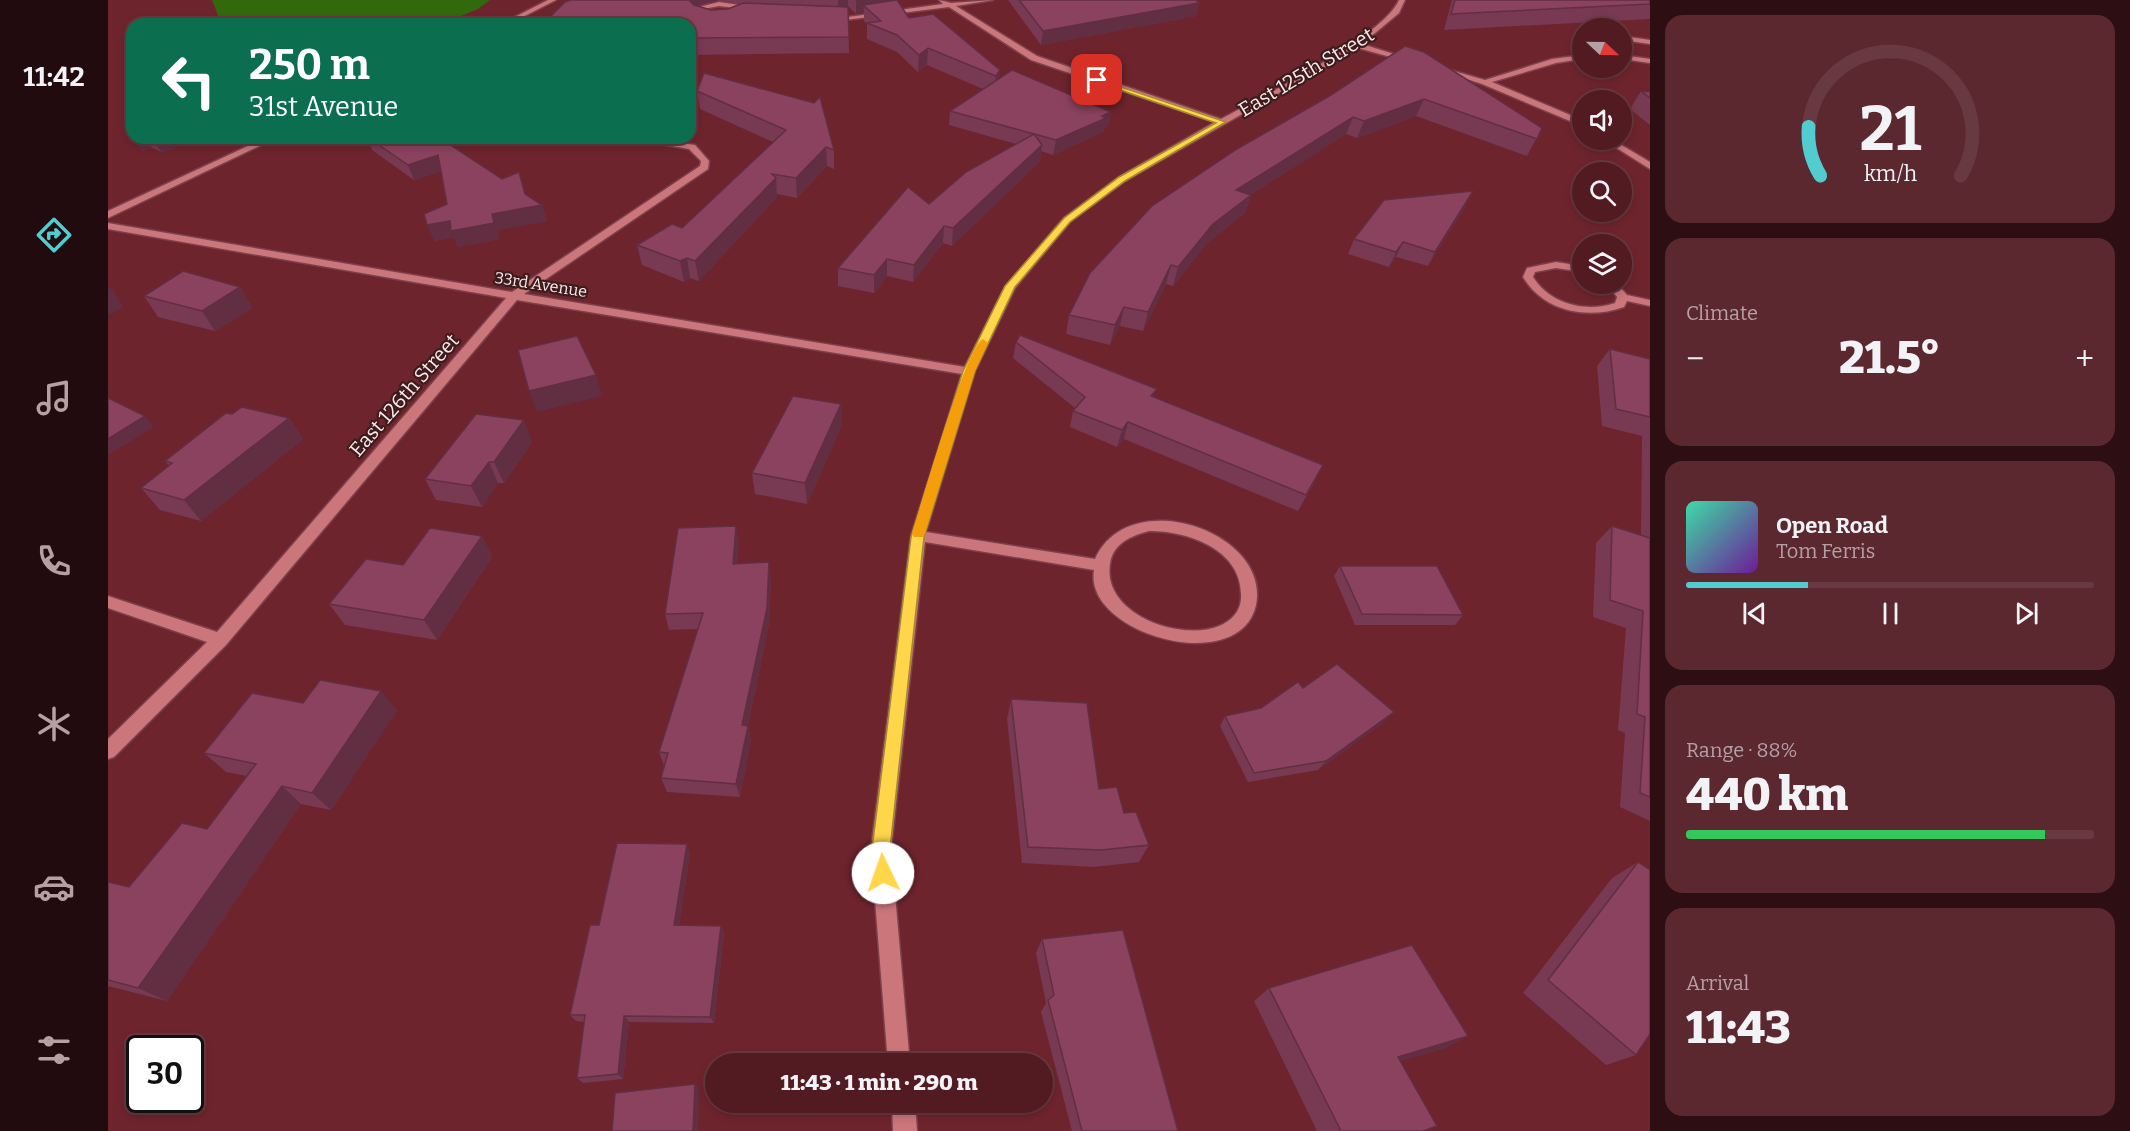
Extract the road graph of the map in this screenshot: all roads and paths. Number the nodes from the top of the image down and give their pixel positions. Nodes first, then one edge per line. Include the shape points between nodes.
1 (553, 0) edge
2 (942, 0) edge
3 (990, 0) edge
4 (1402, 0) edge
5 (951, 6) junction
6 (745, 15) junction
7 (755, 16) edge
8 (516, 18) edge
9 (817, 20) edge
10 (1632, 39) edge
11 (1650, 42) edge
12 (1357, 45) junction
13 (1572, 58) edge
14 (1632, 59) edge
15 (1650, 62) edge
16 (1421, 63) edge
17 (1432, 66) edge
18 (1485, 82) junction
19 (1572, 119) edge
20 (1222, 122) junction
21 (259, 144) edge
22 (671, 144) edge
23 (1624, 150) edge
24 (1650, 166) edge
25 (108, 215) edge
26 (108, 226) edge
27 (1572, 267) edge
28 (1621, 294) edge
29 (514, 296) junction
30 (1623, 297) junction
31 (1650, 303) edge
32 (969, 371) junction
33 (918, 537) junction
34 (1100, 565) junction
35 (108, 602) edge
36 (220, 640) junction
37 (108, 751) edge
38 (898, 1053) edge
39 (904, 1113) edge
40 (905, 1131) edge

1 - 8 street
2 - 5 street
3 - 5 street
4 - 12 street, East 125th Street via 1397,12
5 - 9 street
5 - 20 street via 1034,58
6 - 6 street via 746,11 738,6 719,4 694,14 703,20 722,22
6 - 7 street
10 - 11 street
12 - 16 street
12 - 20 street, East 125th Street
13 - 18 street
14 - 15 street
17 - 18 street
18 - 19 street
20 - 32 street, East 125th Street via 1122,179 1067,220 1010,286
21 - 25 street
22 - 29 street, East 126th Street via 692,147 705,161 705,167
23 - 24 street
26 - 29 street, 33rd Avenue
27 - 30 street via 1541,266 1531,270 1528,277 1542,294 1576,308 1610,309 1620,304
28 - 30 street
29 - 32 street, 33rd Avenue
29 - 36 street, East 126th Street
30 - 31 street
32 - 33 street, East 125th Street
33 - 34 street
33 - 38 street, East 125th Street via 881,849
34 - 34 street via 1104,587 1118,609 1143,626 1172,636 1203,638 1229,629 1246,613 1251,592 1244,571 1228,550 1204,535 1177,527 1149,526 1125,532 1108,546
35 - 36 street
36 - 37 street, East 126th Street
39 - 40 street

